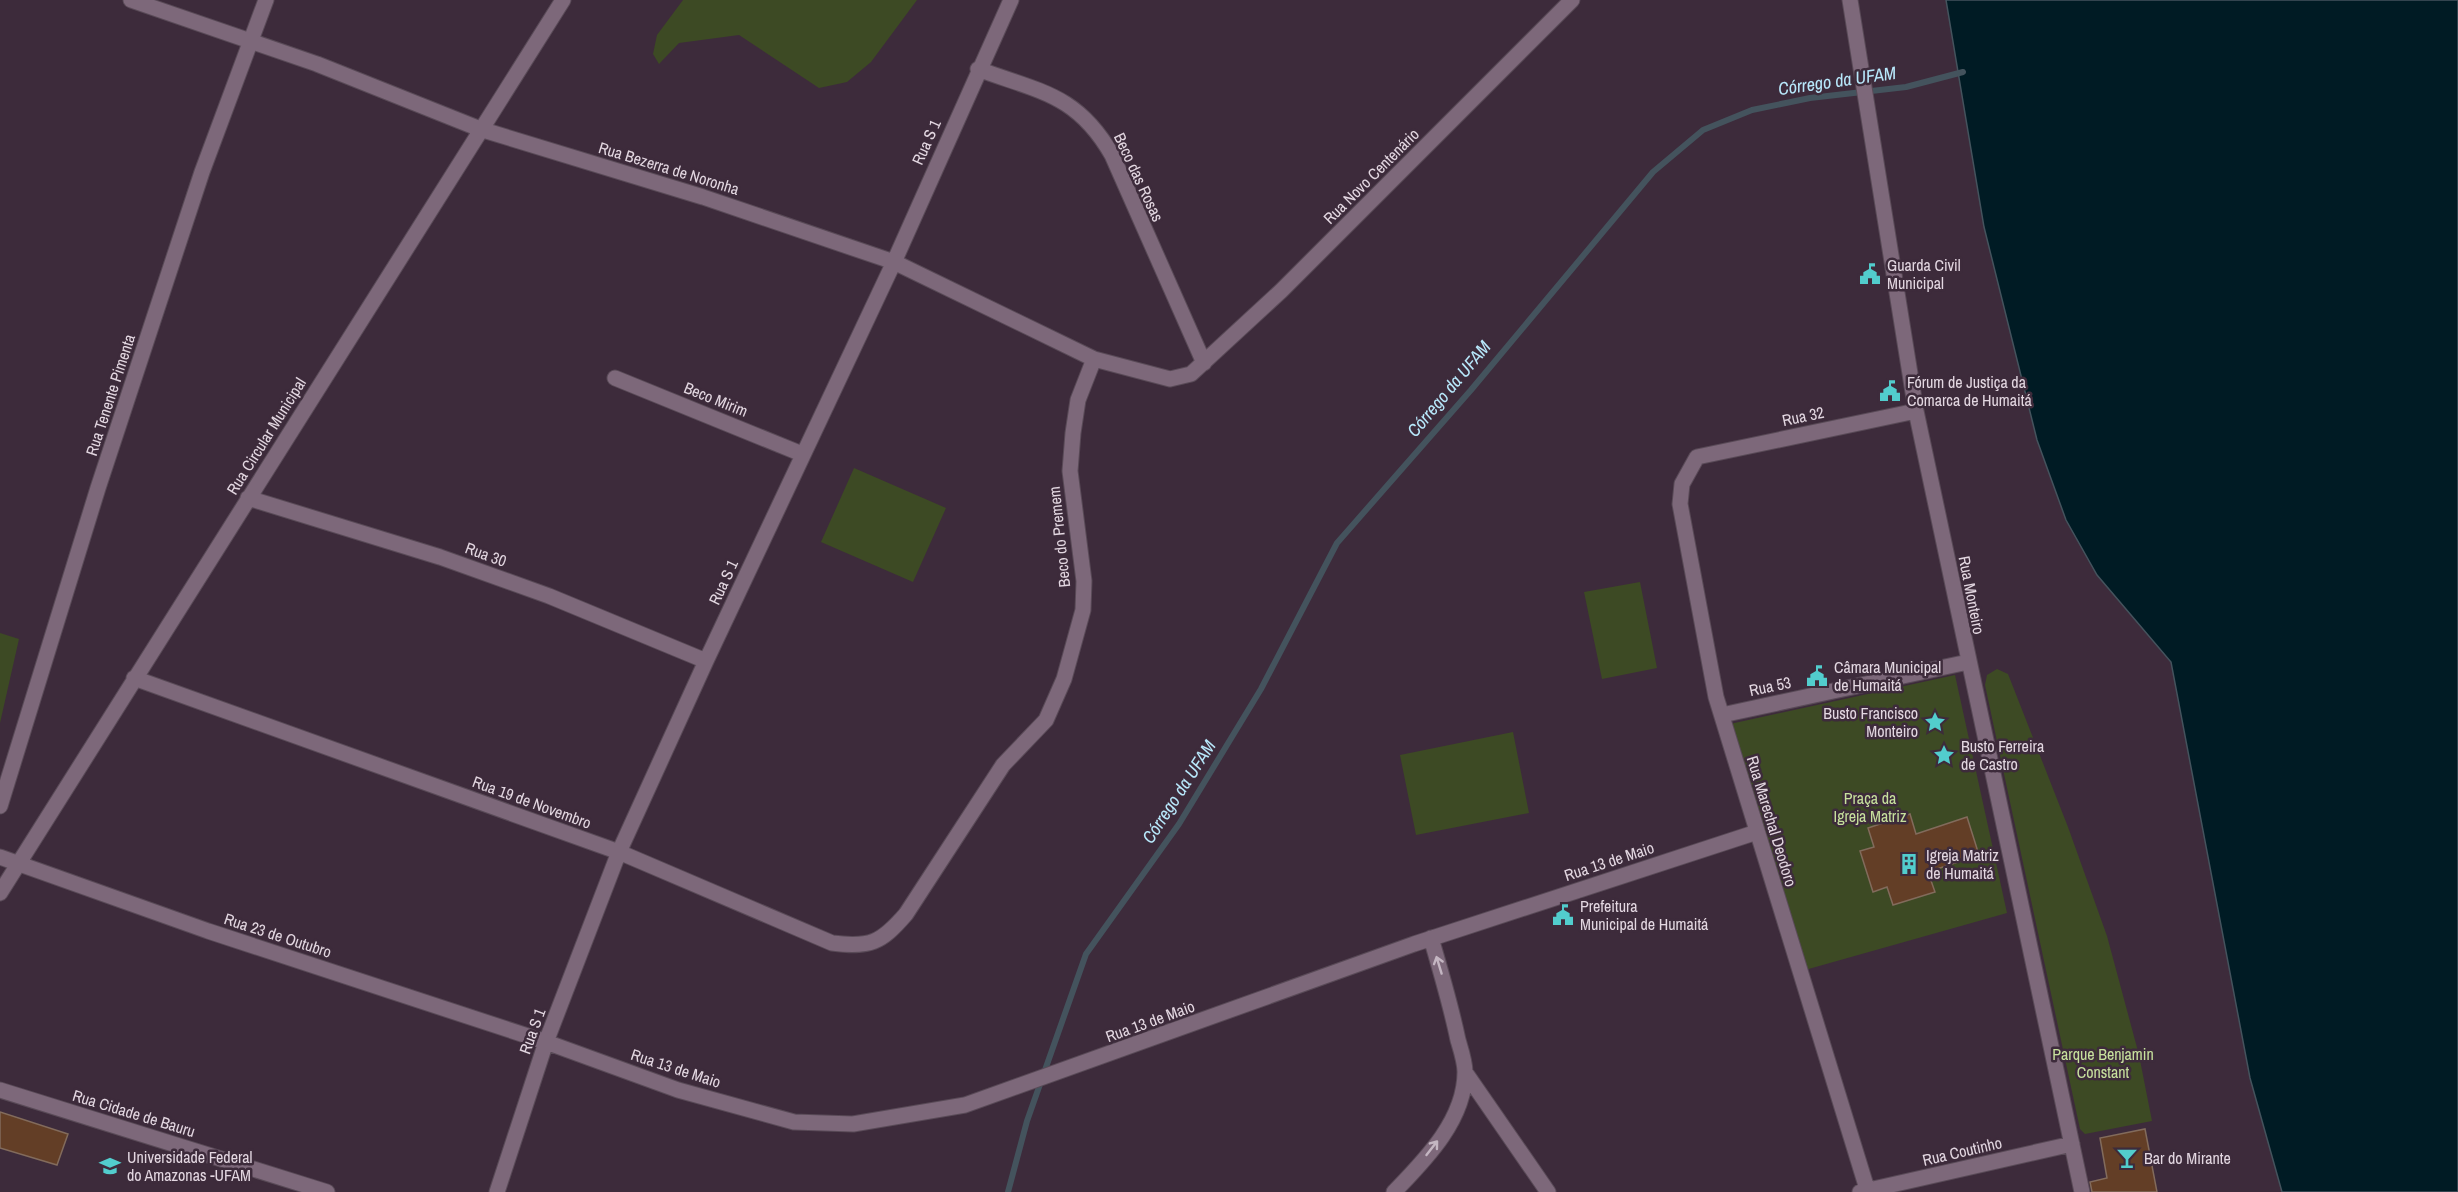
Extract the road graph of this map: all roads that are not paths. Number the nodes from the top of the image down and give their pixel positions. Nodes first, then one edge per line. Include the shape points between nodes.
1 (130, 0) edge
2 (266, 0) edge
3 (562, 0) edge
4 (1011, 0) edge
5 (1572, 0) edge
6 (1851, 0) edge
7 (251, 39) junction
8 (978, 69) junction
9 (480, 129) junction
10 (894, 262) junction
11 (1094, 359) junction
12 (1204, 363) junction
13 (1191, 374) joint
14 (615, 378) dead end
15 (1917, 411) junction
16 (802, 454) junction
17 (1697, 457) joint
18 (248, 498) junction
19 (706, 661) junction
20 (1968, 662) junction
21 (134, 678) junction
22 (1722, 715) junction
23 (0, 806) edge
24 (1757, 832) junction
25 (620, 852) junction
26 (0, 857) edge
27 (16, 864) junction
28 (0, 893) edge
29 (906, 914) joint
30 (1431, 938) junction
31 (546, 1042) junction
32 (1465, 1072) junction
33 (0, 1090) edge
34 (2072, 1144) junction
35 (327, 1192) edge
36 (497, 1192) edge
37 (1394, 1192) edge
38 (1548, 1192) edge
39 (1865, 1192) edge
40 (2082, 1192) edge

1 - 7 street, Rua Bezerra de Noronha
2 - 7 street, Rua Tenente Pimenta
3 - 9 street, Rua Circular Municipal
4 - 8 street, Rua S 1
5 - 12 street, Rua Novo Centenário
6 - 15 street, Rua Monteiro
7 - 9 street, Rua Bezerra de Noronha
7 - 23 street, Rua Tenente Pimenta via 221,115 144,348
8 - 10 street, Rua S 1
8 - 12 street, Beco das Rosas via 1065,101 1098,131
9 - 10 street, Rua Bezerra de Noronha via 703,197
9 - 18 street, Rua Circular Municipal
10 - 11 street, Rua Bezerra de Noronha
10 - 16 street, Rua S 1
11 - 13 street, Rua Bezerra de Noronha via 1170,379
11 - 29 street, Beco do Premem via 1078,400 1073,433 1070,471 1084,580 1083,610 1064,679 1046,720 1003,765
12 - 13 street, Rua Novo Centenário
14 - 16 street, Beco Mirim
15 - 17 street, Rua 32
15 - 20 street, Rua Monteiro
16 - 19 street, Rua S 1
17 - 22 street, Rua Marechal Deodoro via 1682,484 1680,504
18 - 19 street, Rua 30 via 451,561 549,596
18 - 21 street, Rua Circular Municipal
19 - 25 street, Rua S 1
20 - 22 street, Rua 53
20 - 34 street, Rua Monteiro
21 - 25 street, Rua 19 de Novembro
21 - 27 street, Rua Circular Municipal
22 - 24 street, Rua Marechal Deodoro
24 - 30 street, Rua 13 de Maio
24 - 39 street, Rua Marechal Deodoro
25 - 29 street, Rua 19 de Novembro via 832,943 858,946 876,942
25 - 31 street, Rua S 1
26 - 27 street, Rua 23 de Outubro
27 - 28 street, Rua Circular Municipal
27 - 31 street, Rua 23 de Outubro
30 - 31 street, Rua 13 de Maio via 965,1106 853,1124 794,1122 678,1090
32 -> 30 street
31 - 36 street, Rua S 1
37 -> 32 street via 1443,1134 1458,1109
32 - 38 street
33 - 35 street, Rua Cidade de Bauru
34 - 39 street, Rua Coutinho
34 - 40 street, Rua Monteiro

